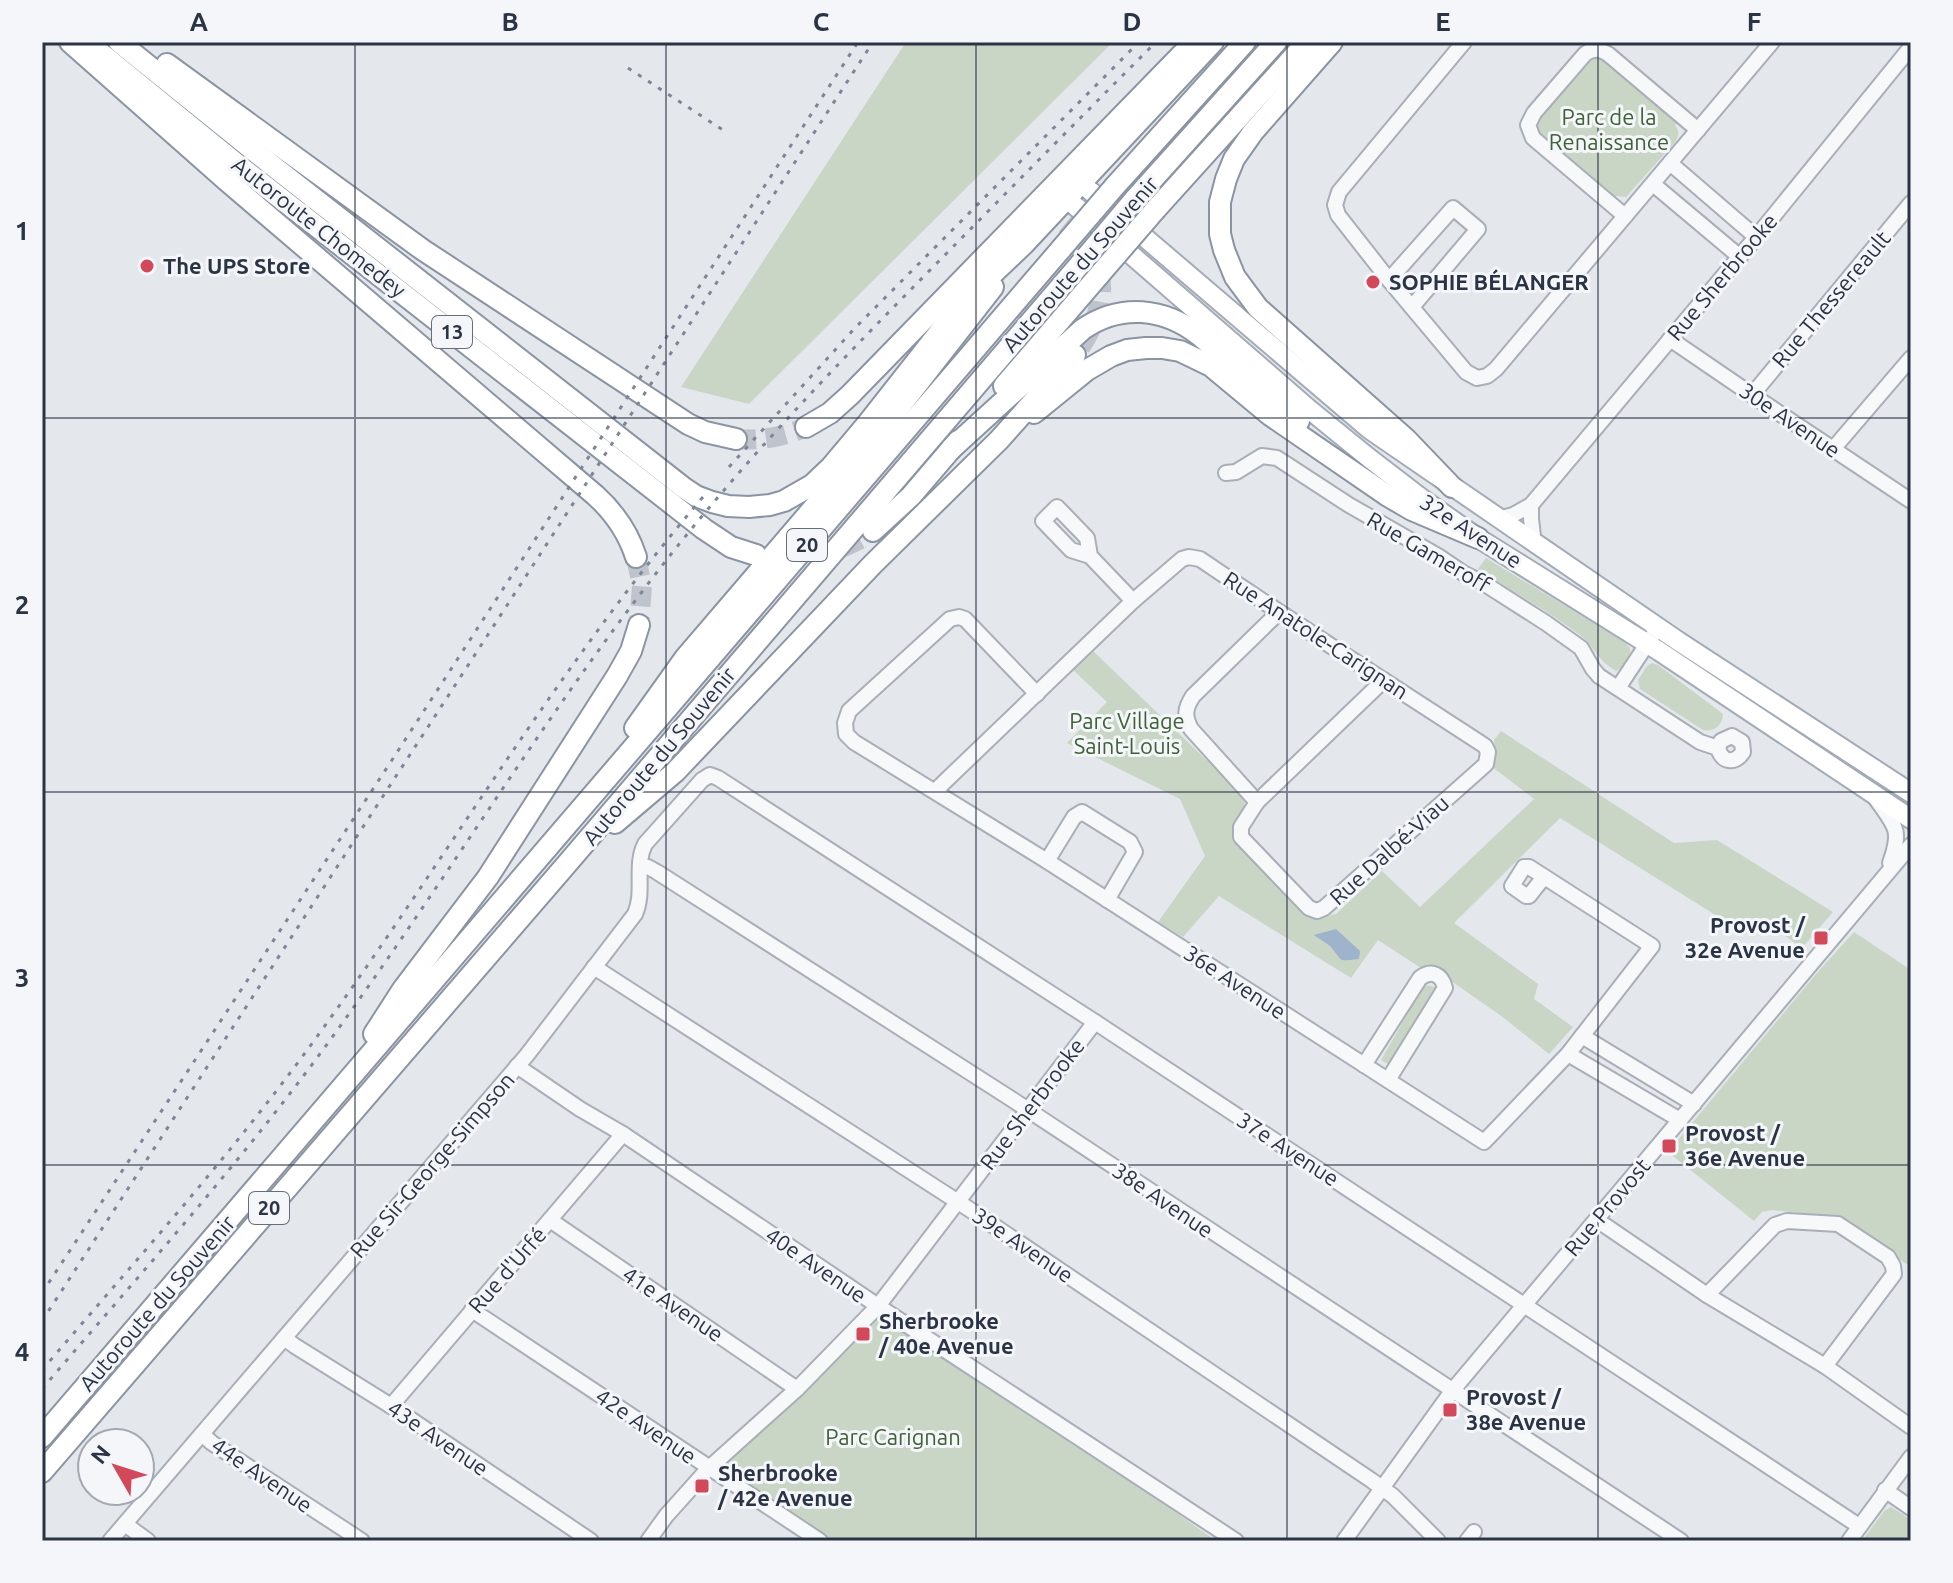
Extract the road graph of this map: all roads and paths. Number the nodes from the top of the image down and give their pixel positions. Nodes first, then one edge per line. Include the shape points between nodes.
1 (70, 42) edge
2 (87, 42) edge
3 (119, 42) edge
4 (136, 42) edge
5 (1194, 42) edge
6 (1213, 42) edge
7 (1245, 42) edge
8 (1276, 42) edge
9 (1307, 42) edge
10 (1332, 42) edge
11 (1464, 42) edge
12 (1772, 42) edge
13 (1911, 47) edge
14 (1698, 130) junction
15 (1670, 163) junction
16 (1653, 184) junction
17 (1911, 203) edge
18 (1066, 205) junction
19 (1625, 216) junction
20 (1756, 237) junction
21 (1024, 244) junction
22 (1740, 257) junction
23 (1389, 280) junction
24 (1412, 307) junction
25 (1670, 339) junction
26 (1075, 355) tunnel mouth
27 (1911, 358) edge
28 (1752, 395) junction
29 (806, 427) tunnel mouth
30 (736, 439) tunnel mouth
31 (999, 440) junction
32 (951, 449) junction
33 (1833, 449) junction
34 (1226, 473) dead end
35 (1452, 487) junction
36 (1376, 488) junction
37 (1911, 501) edge
38 (1531, 505) junction
39 (1498, 519) junction
40 (873, 531) tunnel mouth
41 (1478, 538) junction
42 (1534, 544) junction
43 (756, 555) dead end
44 (1090, 556) dead end
45 (636, 557) tunnel mouth
46 (1133, 601) junction
47 (1278, 613) junction
48 (639, 625) tunnel mouth
49 (1652, 635) junction
50 (1384, 680) junction
51 (1618, 688) junction
52 (1037, 694) junction
53 (1718, 748) dead end
54 (1486, 764) joint
55 (714, 776) joint
56 (935, 791) junction
57 (1872, 793) junction
58 (1911, 793) edge
59 (1257, 802) junction
60 (1911, 819) edge
61 (553, 842) junction
62 (1911, 845) edge
63 (1047, 861) junction
64 (566, 865) junction
65 (641, 867) junction
66 (1885, 875) junction
67 (1544, 877) dead end
68 (1107, 900) junction
69 (594, 967) junction
70 (1095, 1022) junction
71 (1582, 1036) junction
72 (1568, 1054) junction
73 (1364, 1065) junction
74 (517, 1066) junction
75 (1388, 1080) junction
76 (335, 1095) junction
77 (1694, 1104) junction
78 (1027, 1109) junction
79 (1680, 1120) junction
80 (623, 1134) junction
81 (957, 1202) junction
82 (550, 1220) junction
83 (1597, 1220) junction
84 (1707, 1295) junction
85 (1525, 1305) junction
86 (878, 1306) junction
87 (472, 1310) junction
88 (284, 1338) junction
89 (1825, 1366) junction
90 (797, 1389) junction
91 (1452, 1391) junction
92 (391, 1406) junction
93 (1911, 1427) edge
94 (202, 1434) junction
95 (42, 1437) edge
96 (1911, 1457) edge
97 (708, 1469) junction
98 (42, 1472) edge
99 (1382, 1488) junction
100 (1885, 1490) junction
101 (1911, 1508) edge
102 (125, 1524) junction
103 (1859, 1526) junction
104 (110, 1541) edge
105 (148, 1541) edge
106 (362, 1541) edge
107 (591, 1541) edge
108 (648, 1541) edge
109 (820, 1541) edge
110 (1236, 1541) edge
111 (1344, 1541) edge
112 (1438, 1541) edge
113 (1681, 1541) edge
114 (1849, 1541) edge

1 - 45 highway via 606,505 624,528
2 - 43 highway, Autoroute Chomedey / 13 via 722,542
3 - 21 highway, Autoroute Chomedey / 13 via 665,473 696,496 728,506 777,503 819,479 964,301
4 - 30 highway via 470,282 679,419
5 - 29 highway via 850,395
6 - 18 highway
7 - 61 highway, Autoroute du Souvenir / 20, bridge via 1115,186
8 - 64 highway, Autoroute du Souvenir / 20, bridge via 1135,199
9 - 32 highway, bridge
10 - 35 highway via 1234,159 1220,202 1224,250 1235,277 1258,308 1406,439
11 - 23 street via 1339,192 1338,215
12 - 14 street
13 - 20 street, Rue Sherbrooke
14 - 15 street
14 - 19 street via 1600,49 1585,54 1544,101 1529,121 1533,138
15 - 16 street
15 - 20 street
16 - 19 street
16 - 22 street
17 - 28 street, Rue Thessereault
18 - 21 highway
18 - 35 main road, 32e Avenue
18 - 41 main road, 32e Avenue via 1369,458
19 - 24 street via 1487,376 1466,372
20 - 22 street, Rue Sherbrooke
21 - 61 highway via 894,414 685,658
22 - 25 street, Rue Sherbrooke
23 - 24 street
23 - 24 street via 1453,208 1478,229
25 - 28 street, 30e Avenue
25 - 38 street, Rue Sherbrooke
26 - 31 highway
27 - 33 street
28 - 33 street, 30e Avenue
31 - 36 highway via 1101,360 1137,348 1162,348 1211,366 1270,415
31 - 64 highway via 675,772
32 - 36 highway via 1083,329 1111,315 1143,312 1173,319 1199,335
32 - 40 highway
33 - 37 street, 30e Avenue
34 - 51 street, Rue Gameroff via 1262,456 1277,458 1569,638 1596,673
35 - 39 main road, 32e Avenue
36 - 41 highway
38 - 39 street, Rue Sherbrooke
38 - 42 street
39 - 42 main road, 32e Avenue
41 - 49 main road, 32e Avenue
42 - 49 main road, 32e Avenue
44 - 46 street
46 - 47 street, Rue Anatole-Carignan via 1189,557 1200,559
46 - 52 street, Rue Anatole-Carignan
47 - 50 street, Rue Anatole-Carignan
47 - 59 street via 1186,706 1191,729
48 - 76 highway via 617,676 488,877 403,989
49 - 51 street
49 - 57 main road, 32e Avenue
49 - 58 main road, 32e Avenue
50 - 54 street, Rue Anatole-Carignan via 1485,746
50 - 59 street, Rue Dalbé-Viau
51 - 53 street, Rue Gameroff via 1700,742
52 - 56 street, Rue Anatole-Carignan
52 - 56 street, 36e Avenue via 959,617 950,619 849,711 846,734 854,742
54 - 59 street, Rue Dalbé-Viau via 1317,911 1241,837 1241,827
55 - 65 street, Rue Sir-George-Simpson via 705,777 647,841
55 - 70 street, 37e Avenue
56 - 63 street, 36e Avenue
57 - 60 main road, 32e Avenue
57 - 66 street via 1897,836
61 - 76 highway, Autoroute du Souvenir / 20
62 - 66 street, Rue Provost
63 - 68 street, 36e Avenue
63 - 68 street via 1082,812 1130,842 1135,852
64 - 98 highway, Autoroute du Souvenir / 20
65 - 69 street, Rue Sir-George-Simpson via 635,914
65 - 78 street, 38e Avenue via 657,872
66 - 77 street, Rue Provost
67 - 71 street, 36e Avenue via 1652,946
68 - 73 street, 36e Avenue
69 - 74 street, Rue Sir-George-Simpson
69 - 81 street, 39e Avenue
70 - 78 street, Rue Sherbrooke
70 - 85 street, 37e Avenue
71 - 72 street, 36e Avenue
71 - 77 street
72 - 75 street, 36e Avenue via 1484,1142
72 - 79 street
73 - 75 street, 36e Avenue
73 - 75 street via 1420,978 1434,974 1445,988
74 - 80 street, 40e Avenue
74 - 88 street, Rue Sir-George-Simpson
76 - 95 highway, Autoroute du Souvenir / 20
77 - 79 street, Rue Provost
78 - 81 street, Rue Sherbrooke
78 - 91 street, 38e Avenue
79 - 83 street, Rue Provost
80 - 82 street, Rue d'Urfé
80 - 86 street, 40e Avenue
81 - 86 street, Rue Sherbrooke
81 - 99 street, 39e Avenue
82 - 87 street, Rue d'Urfé
82 - 90 street, 41e Avenue
83 - 84 street
83 - 85 street, Rue Provost
84 - 89 street
84 - 89 street via 1775,1225 1838,1224 1888,1257 1894,1274
85 - 91 street, Rue Provost
85 - 103 street, 37e Avenue
86 - 90 street, Rue Sherbrooke
86 - 110 street, 40e Avenue
87 - 92 street, Rue d'Urfé
87 - 97 street, 42e Avenue
88 - 92 street, 43e Avenue
88 - 94 street, Rue Sir-George-Simpson
89 - 93 street
90 - 97 street, Rue Sherbrooke
91 - 99 street, Rue Provost
91 - 113 street, 38e Avenue
92 - 107 street, 43e Avenue
94 - 102 street, Rue Sir-George-Simpson
94 - 106 street, 44e Avenue
96 - 100 street
97 - 108 street, Rue Sherbrooke
97 - 109 street, 42e Avenue
99 - 111 street, Rue Provost
99 - 112 street, 39e Avenue
100 - 101 street
100 - 103 street
102 - 104 street, Rue Sir-George-Simpson
102 - 105 street
103 - 114 street

